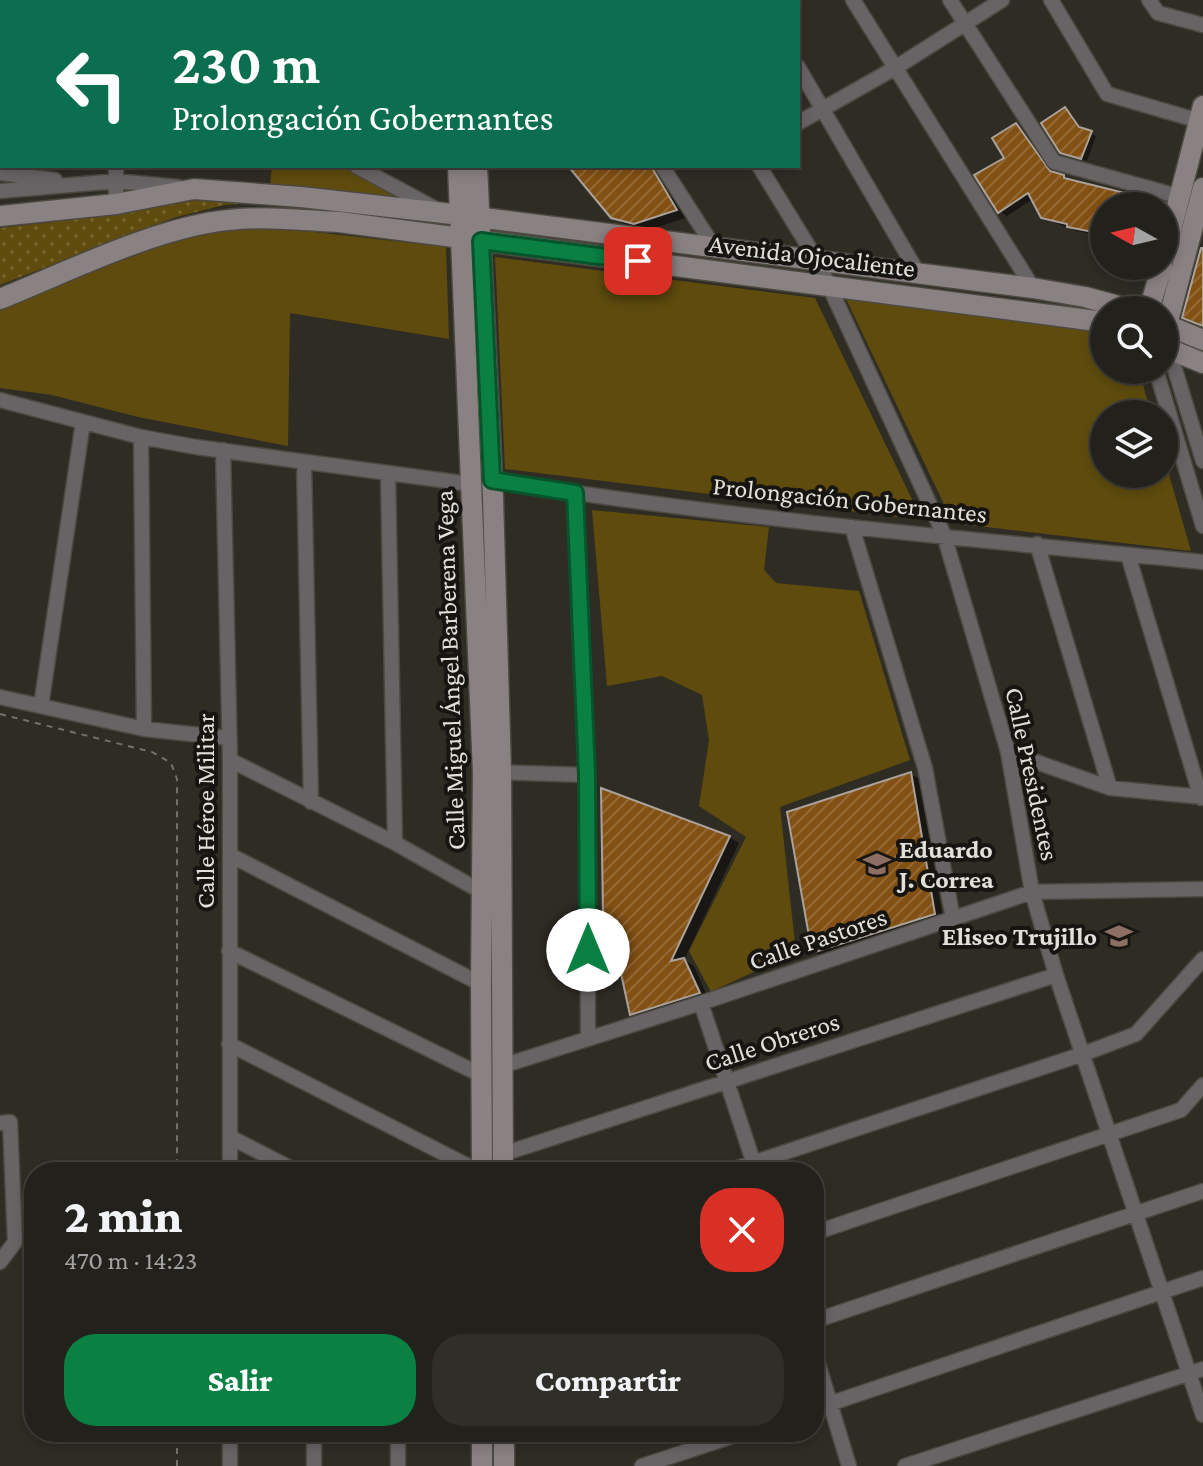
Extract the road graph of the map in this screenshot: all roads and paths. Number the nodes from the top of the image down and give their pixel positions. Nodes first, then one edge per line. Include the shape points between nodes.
1 (853, 0) edge
2 (950, 0) edge
3 (1002, 0) edge
4 (1051, 0) edge
5 (1149, 0) edge
6 (965, 24) junction
7 (1203, 25) edge
8 (895, 68) junction
9 (800, 70) edge
10 (823, 108) junction
11 (1202, 116) edge
12 (800, 122) edge
13 (360, 168) edge
14 (458, 168) edge
15 (476, 168) edge
16 (663, 168) edge
17 (760, 168) edge
18 (0, 173) edge
19 (116, 174) edge
20 (83, 184) junction
21 (1203, 188) edge
22 (194, 189) junction
23 (0, 191) edge
24 (1181, 197) junction
25 (116, 204) junction
26 (1178, 208) edge
27 (460, 215) junction
28 (0, 216) edge
29 (471, 240) junction
30 (714, 247) junction
31 (818, 262) junction
32 (918, 273) junction
33 (827, 284) junction
34 (1033, 288) junction
35 (1174, 296) edge
36 (0, 299) edge
37 (1090, 299) edge
38 (1090, 320) edge
39 (1178, 329) edge
40 (1203, 340) edge
41 (1178, 353) edge
42 (1203, 363) edge
43 (1178, 383) edge
44 (1160, 384) edge
45 (0, 400) edge
46 (83, 422) junction
47 (141, 437) junction
48 (223, 450) junction
49 (1203, 461) edge
50 (304, 462) junction
51 (388, 474) junction
52 (492, 480) junction
53 (470, 484) junction
54 (575, 493) junction
55 (1203, 526) edge
56 (852, 527) junction
57 (944, 535) junction
58 (1037, 544) junction
59 (1128, 555) junction
60 (1203, 562) edge
61 (0, 697) edge
62 (41, 706) junction
63 (0, 714) edge
64 (144, 729) junction
65 (229, 738) junction
66 (1008, 752) junction
67 (230, 760) junction
68 (492, 773) junction
69 (587, 775) junction
70 (1110, 788) junction
71 (1202, 797) edge
72 (311, 802) junction
73 (395, 843) junction
74 (230, 855) junction
75 (1203, 889) edge
76 (482, 892) junction
77 (1032, 892) junction
78 (953, 919) junction
79 (229, 951) junction
80 (1203, 959) edge
81 (1056, 975) junction
82 (481, 984) junction
83 (701, 1003) junction
84 (588, 1038) junction
85 (229, 1044) junction
86 (1083, 1054) junction
87 (502, 1066) junction
88 (481, 1075) junction
89 (726, 1082) junction
90 (1203, 1085) edge
91 (0, 1123) edge
92 (1110, 1136) junction
93 (230, 1137) junction
94 (177, 1162) edge
95 (230, 1162) edge
96 (279, 1162) edge
97 (461, 1162) edge
98 (481, 1162) edge
99 (503, 1162) edge
100 (506, 1162) edge
101 (754, 1162) edge
102 (770, 1162) edge
103 (1203, 1191) edge
104 (1134, 1213) junction
105 (824, 1230) edge
106 (0, 1262) edge
107 (1203, 1278) edge
108 (1161, 1292) junction
109 (824, 1318) edge
110 (1196, 1371) edge
111 (824, 1382) edge
112 (831, 1404) junction
113 (824, 1406) edge
114 (1203, 1415) edge
115 (177, 1442) edge
116 (230, 1442) edge
117 (314, 1442) edge
118 (398, 1442) edge
119 (482, 1442) edge
120 (504, 1442) edge
121 (715, 1442) edge
122 (177, 1466) edge
123 (230, 1466) edge
124 (314, 1466) edge
125 (398, 1466) edge
126 (482, 1466) edge
127 (504, 1466) edge
128 (642, 1466) edge
129 (849, 1466) edge
130 (905, 1466) edge

1 - 8 street
2 - 6 street
3 - 6 street
4 - 11 street via 1107,94
5 - 7 street via 1158,13
6 - 8 street
6 - 24 street via 1054,162
8 - 10 street
8 - 34 street
9 - 10 street
10 - 12 street
10 - 32 street
11 - 24 street
13 - 27 street
14 - 27 street, Calle Miguel Ángel Barberena Vega
15 - 27 street, Calle Miguel Ángel Barberena Vega
16 - 30 street
17 - 31 street, Calle Presidentes
18 - 20 street
19 - 20 street, Avenida Ojocaliente
19 - 22 street, Avenida Ojocaliente
19 - 25 street
20 - 23 street, Avenida Ojocaliente
21 - 35 street
22 - 25 street, Avenida Ojocaliente
22 - 27 street, Avenida Ojocaliente
24 - 26 street
25 - 28 street, Avenida Ojocaliente
27 - 29 street, Calle Miguel Ángel Barberena Vega
27 - 30 street, Avenida Ojocaliente
29 - 33 street, Avenida Ojocaliente
29 - 36 street, Avenida Ojocaliente via 339,222 226,220 120,250
29 - 52 street, Calle Miguel Ángel Barberena Vega
29 - 53 street, Calle Miguel Ángel Barberena Vega
30 - 31 street, Avenida Ojocaliente
31 - 32 street, Avenida Ojocaliente
31 - 33 street, Calle Presidentes
32 - 34 street, Avenida Ojocaliente
33 - 38 street, Avenida Ojocaliente
33 - 57 street, Calle Presidentes
34 - 37 street, Avenida Ojocaliente
39 - 40 street
41 - 42 street
43 - 49 street
44 - 55 street
45 - 46 street
46 - 47 street
46 - 62 street
47 - 48 street
47 - 64 street
48 - 50 street
48 - 65 street, Calle Héroe Militar
50 - 51 street
50 - 72 street
51 - 53 street
51 - 73 street
52 - 54 street, Prolongación Gobernantes
52 - 68 street, Calle Miguel Ángel Barberena Vega
53 - 68 street, Calle Miguel Ángel Barberena Vega
54 - 56 street, Prolongación Gobernantes
54 - 69 street
56 - 57 street, Prolongación Gobernantes
56 - 78 street via 925,768
57 - 58 street, Prolongación Gobernantes
57 - 66 street, Calle Presidentes
58 - 59 street, Prolongación Gobernantes
58 - 70 street
59 - 60 street, Prolongación Gobernantes
59 - 71 street
61 - 62 street
62 - 64 street
63 - 94 path via 152,752 171,763 177,779
64 - 65 street
65 - 67 street, Calle Héroe Militar
66 - 70 street
66 - 77 street, Calle Presidentes
67 - 72 street
67 - 74 street, Calle Héroe Militar
68 - 69 street
68 - 76 street, Calle Miguel Ángel Barberena Vega
68 - 87 street, Calle Miguel Ángel Barberena Vega
69 - 84 street
70 - 71 street
72 - 73 street
73 - 76 street
74 - 79 street, Calle Héroe Militar
74 - 82 street
75 - 77 street, Calle Pastores
76 - 82 street, Calle Miguel Ángel Barberena Vega
77 - 78 street, Calle Pastores
77 - 81 street, Calle Presidentes
78 - 83 street, Calle Pastores
79 - 85 street, Calle Héroe Militar
79 - 88 street
80 - 86 street via 1136,1034
81 - 86 street, Calle Presidentes
81 - 89 street, Calle Obreros
82 - 88 street, Calle Miguel Ángel Barberena Vega
83 - 84 street, Calle Pastores
83 - 89 street
84 - 87 street, Calle Pastores
85 - 93 street, Calle Héroe Militar
85 - 97 street
86 - 92 street, Calle Presidentes
86 - 102 street
87 - 99 street, Calle Miguel Ángel Barberena Vega
88 - 98 street, Calle Miguel Ángel Barberena Vega
89 - 100 street, Calle Obreros
89 - 101 street
90 - 92 street via 1181,1110
91 - 106 street via 10,1122 15,1242
92 - 104 street, Calle Presidentes
92 - 105 street
93 - 95 street, Calle Héroe Militar
93 - 96 street
103 - 104 street
104 - 108 street, Calle Presidentes
104 - 109 street
107 - 108 street
108 - 110 street, Calle Presidentes
108 - 112 street
110 - 114 street, Calle Presidentes
110 - 130 street
111 - 112 street
112 - 113 street
112 - 129 street
115 - 122 path
116 - 123 street
117 - 124 street
118 - 125 street
119 - 126 street
120 - 127 street
121 - 128 street

